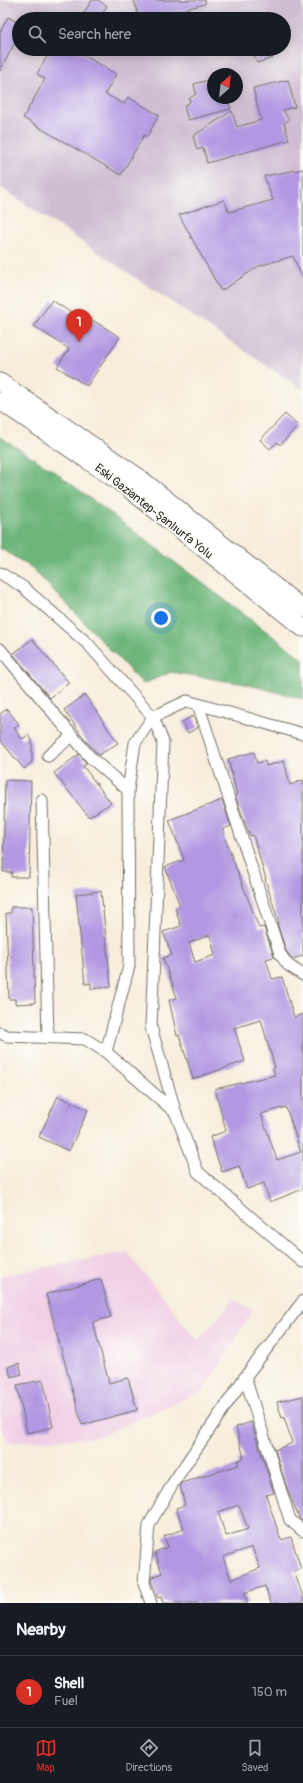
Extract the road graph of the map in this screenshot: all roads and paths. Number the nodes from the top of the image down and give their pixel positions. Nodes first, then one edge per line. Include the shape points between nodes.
1 (0, 382) edge
2 (0, 401) edge
3 (0, 573) edge
4 (303, 609) edge
5 (303, 628) edge
6 (0, 649) edge
7 (198, 704) junction
8 (153, 717) junction
9 (303, 734) edge
10 (72, 736) junction
11 (48, 756) dead end
12 (128, 790) junction
13 (42, 800) dead end
14 (303, 975) edge
15 (0, 1033) edge
16 (48, 1037) junction
17 (106, 1052) junction
18 (176, 1114) junction
19 (303, 1262) edge
20 (303, 1301) edge
21 (244, 1377) junction
22 (303, 1531) edge
23 (151, 1603) edge

1 - 4 main road, Eski Gaziantep-Şanlıurfa Yolu via 137,476
2 - 5 main road, Eski Gaziantep-Şanlıurfa Yolu via 128,488
3 - 8 street via 23,588 88,644
6 - 10 street
7 - 8 street via 187,701
7 - 9 street
7 - 14 street via 280,954
8 - 12 street via 135,742
8 - 18 street via 163,742 151,1026
10 - 11 street
10 - 12 street via 90,757
12 - 17 street via 129,966
13 - 16 street
15 - 16 street via 7,1036
16 - 17 street via 85,1039
17 - 18 street
18 - 19 street via 198,1172
20 - 21 street
21 - 22 street via 290,1520
21 - 23 street via 173,1483 150,1525 144,1583

